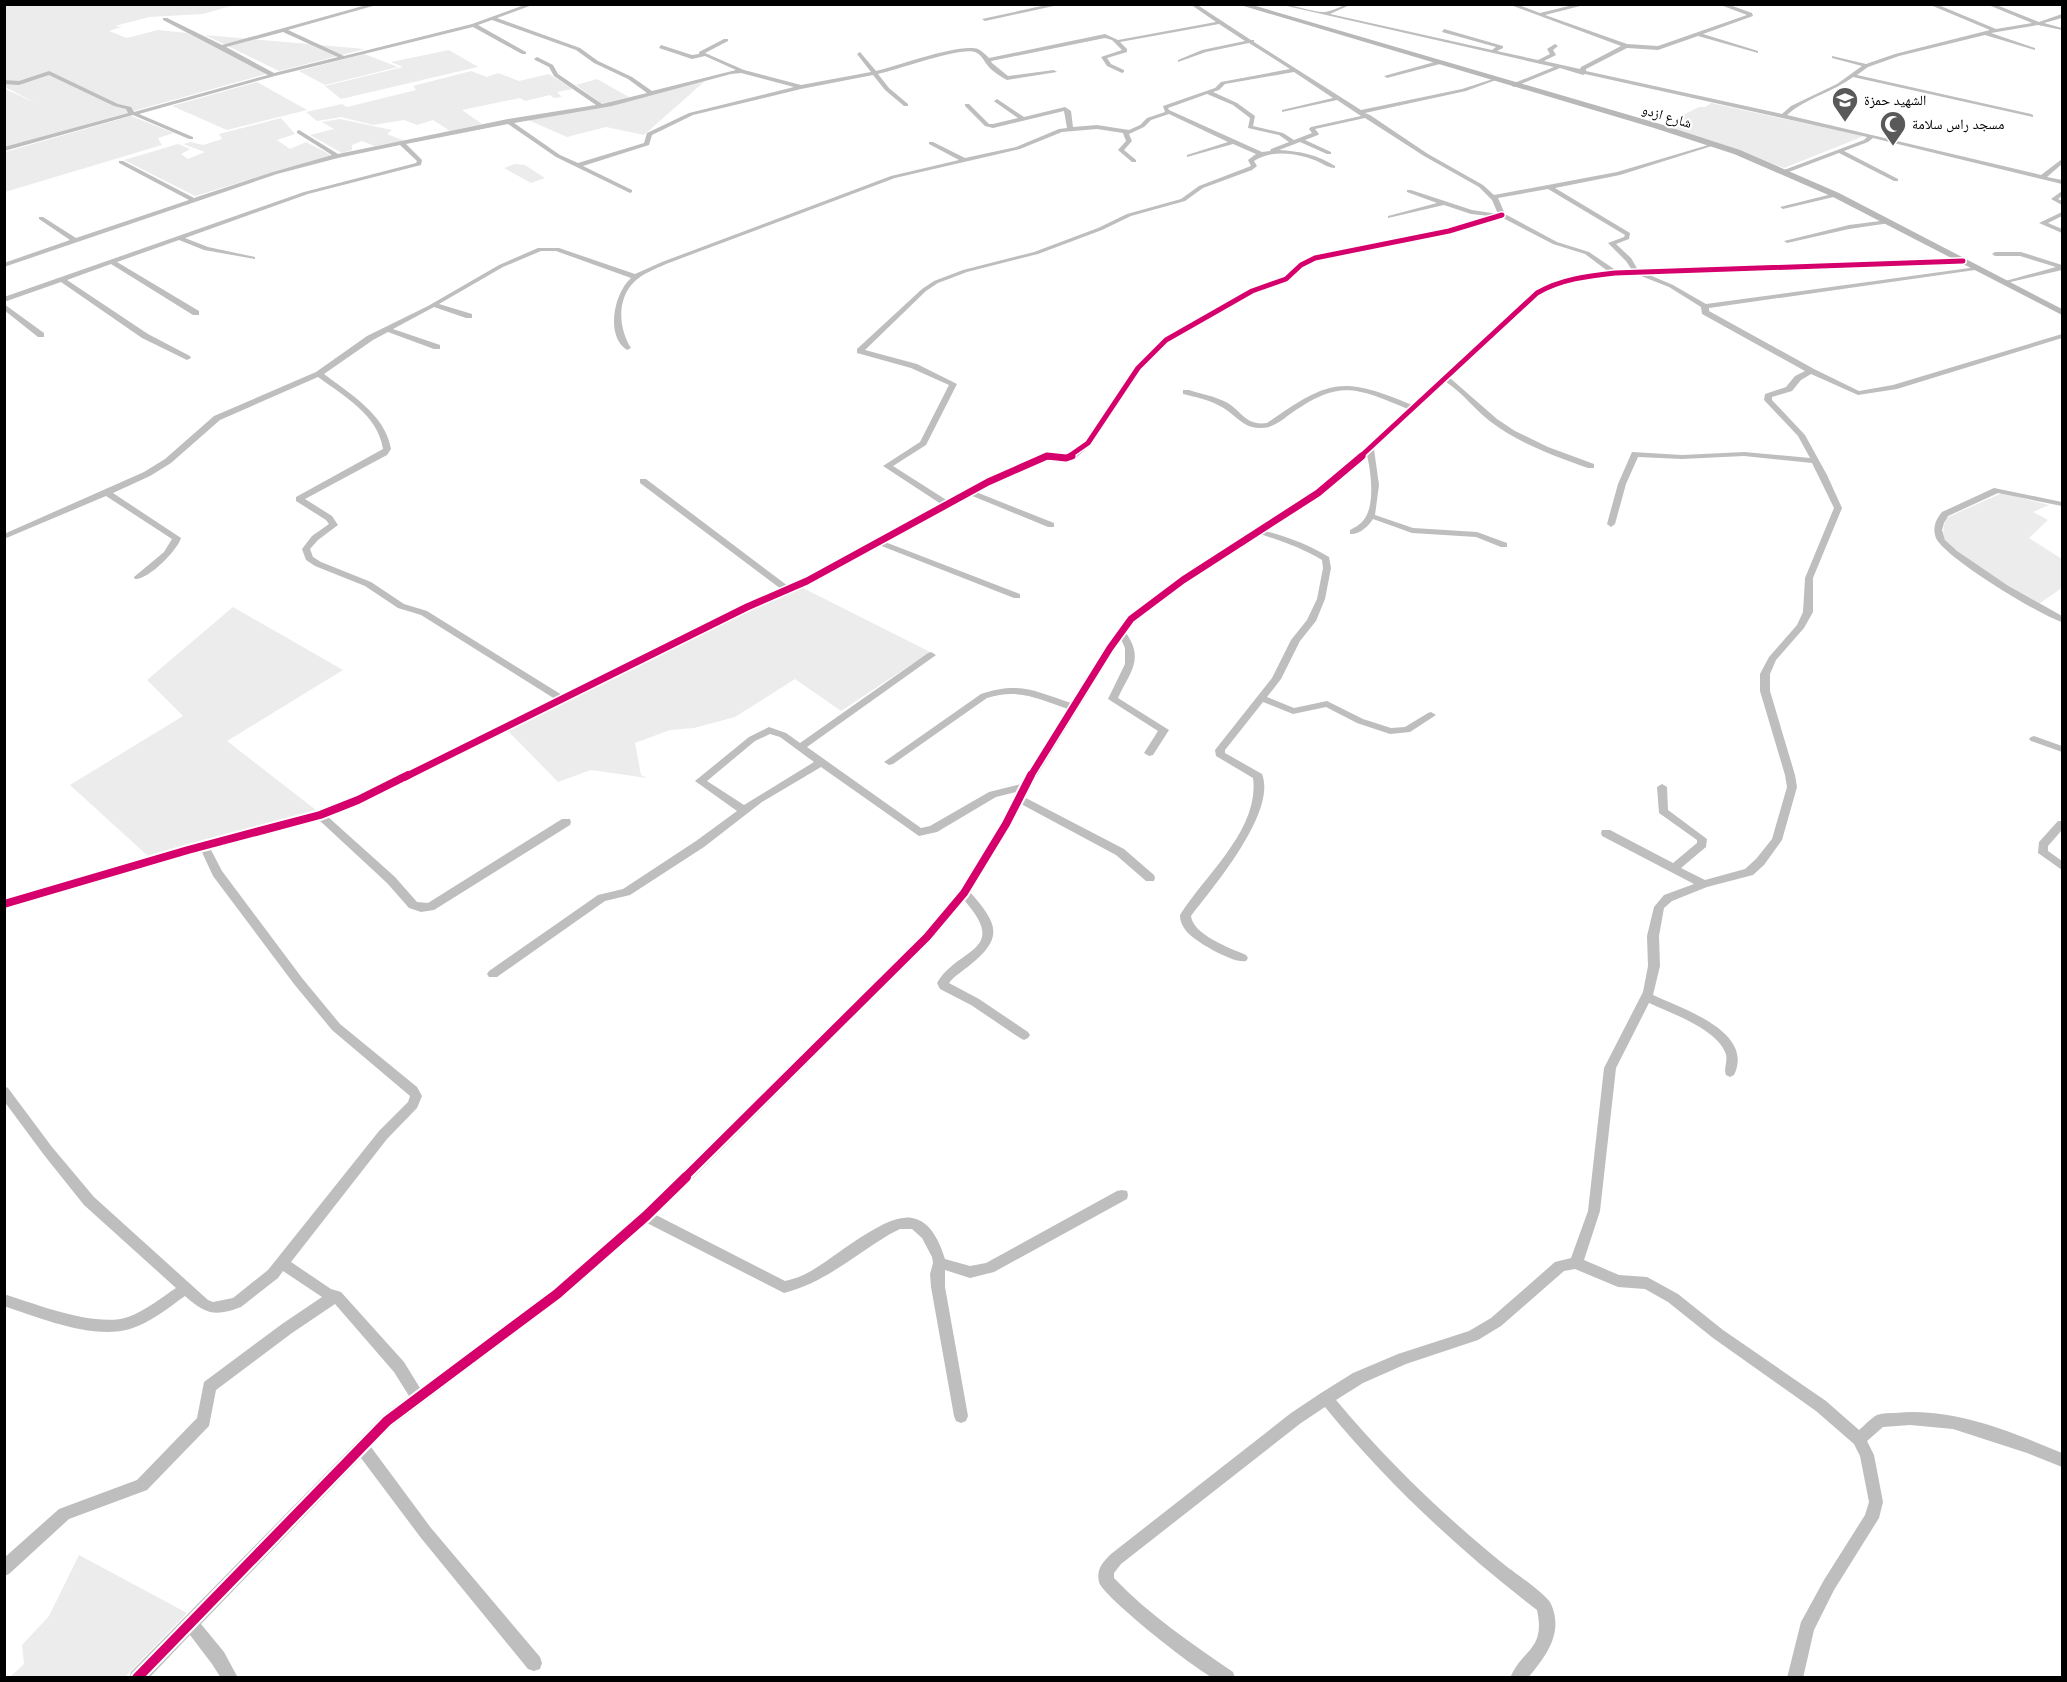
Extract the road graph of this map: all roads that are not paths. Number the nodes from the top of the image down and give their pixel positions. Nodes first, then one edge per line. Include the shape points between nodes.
1 (378, 4) edge
2 (533, 4) edge
3 (1061, 4) edge
4 (1192, 4) edge
5 (1240, 4) edge
6 (1280, 4) edge
7 (1350, 4) edge
8 (1510, 4) edge
9 (1586, 4) edge
10 (1720, 4) edge
11 (1930, 4) edge
12 (1988, 4) edge
13 (1324, 14) junction
14 (1537, 15) junction
15 (2062, 16) edge
16 (165, 19) dead end
17 (494, 19) junction
18 (985, 19) dead end
19 (1222, 22) junction
20 (2040, 23) junction
21 (474, 25) junction
22 (2062, 29) edge
23 (283, 30) junction
24 (1995, 30) junction
25 (1444, 31) dead end
26 (1985, 33) junction
27 (1697, 34) junction
28 (726, 40) dead end
29 (1118, 41) junction
30 (1252, 41) junction
31 (1555, 46) dead end
32 (1626, 46) junction
33 (221, 47) junction
34 (661, 47) dead end
35 (2032, 49) dead end
36 (1492, 51) junction
37 (1756, 52) dead end
38 (524, 53) dead end
39 (860, 54) dead end
40 (704, 55) junction
41 (342, 57) junction
42 (1834, 57) dead end
43 (537, 59) dead end
44 (988, 60) junction
45 (1180, 61) dead end
46 (1538, 62) junction
47 (1438, 63) junction
48 (1866, 66) junction
49 (1558, 67) junction
50 (741, 70) junction
51 (1296, 70) junction
52 (1122, 71) dead end
53 (875, 72) junction
54 (1054, 72) dead end
55 (1583, 73) junction
56 (273, 75) junction
57 (1387, 76) dead end
58 (1854, 76) junction
59 (1494, 79) junction
60 (4, 82) edge
61 (1514, 85) junction
62 (801, 87) junction
63 (651, 93) junction
64 (1207, 93) junction
65 (1339, 98) junction
66 (997, 101) dead end
67 (906, 105) dead end
68 (967, 105) dead end
69 (601, 106) junction
70 (1284, 111) dead end
71 (1169, 112) junction
72 (1361, 112) junction
73 (133, 114) junction
74 (1368, 116) junction
75 (1783, 116) junction
76 (2031, 116) dead end
77 (1023, 119) junction
78 (508, 122) junction
79 (1070, 129) junction
80 (299, 132) dead end
81 (1126, 132) junction
82 (1872, 136) junction
83 (191, 138) dead end
84 (1297, 141) junction
85 (1233, 142) junction
86 (402, 143) junction
87 (931, 143) dead end
88 (1713, 144) junction
89 (4, 149) edge
90 (1272, 151) junction
91 (1839, 151) junction
92 (1329, 153) dead end
93 (1260, 154) junction
94 (337, 156) junction
95 (1189, 156) dead end
96 (964, 160) junction
97 (1134, 161) dead end
98 (2062, 161) edge
99 (121, 162) dead end
100 (579, 165) junction
101 (1333, 167) dead end
102 (1786, 171) junction
103 (2043, 177) junction
104 (1896, 180) dead end
105 (2062, 182) edge
106 (1551, 188) junction
107 (630, 191) dead end
108 (1409, 191) dead end
109 (2062, 193) edge
110 (1836, 195) junction
111 (1494, 197) junction
112 (193, 200) junction
113 (1444, 203) junction
114 (2062, 203) edge
115 (1783, 207) dead end
116 (2062, 214) edge
117 (1499, 216) junction
118 (1390, 217) dead end
119 (41, 218) dead end
120 (1888, 222) junction
121 (2062, 231) edge
122 (180, 238) junction
123 (76, 241) junction
124 (1787, 241) dead end
125 (1995, 254) dead end
126 (4, 255) edge
127 (253, 258) dead end
128 (1963, 261) junction
129 (14, 262) junction
130 (113, 263) junction
131 (4, 265) edge
132 (1975, 268) junction
133 (2062, 268) edge
134 (1636, 272) junction
135 (1615, 273) junction
136 (636, 277) junction
137 (62, 280) junction
138 (2004, 283) junction
139 (4, 300) edge
140 (434, 305) junction
141 (4, 306) edge
142 (1705, 306) junction
143 (2062, 312) edge
144 (196, 313) dead end
145 (469, 316) dead end
146 (387, 329) junction
147 (41, 335) dead end
148 (2062, 336) edge
149 (437, 347) dead end
150 (627, 348) dead end
151 (187, 358) dead end
152 (1811, 371) junction
153 (319, 374) junction
154 (1445, 378) junction
155 (1186, 392) dead end
156 (1413, 408) junction
157 (1370, 448) junction
158 (1815, 461) junction
159 (1592, 466) dead end
160 (643, 481) dead end
161 (970, 492) junction
162 (107, 493) junction
163 (946, 504) junction
164 (2062, 504) edge
165 (1371, 516) junction
166 (1611, 524) dead end
167 (1051, 525) dead end
168 (1261, 532) junction
169 (1353, 532) dead end
170 (4, 537) edge
171 (878, 542) junction
172 (1504, 545) dead end
173 (138, 577) dead end
174 (787, 589) junction
175 (1017, 596) dead end
176 (2062, 619) edge
177 (1121, 633) junction
178 (931, 655) dead end
179 (1261, 698) junction
180 (562, 699) junction
181 (1073, 708) junction
182 (1431, 716) dead end
183 (2034, 739) dead end
184 (801, 747) junction
185 (2062, 749) edge
186 (1149, 753) dead end
187 (822, 762) junction
188 (889, 762) dead end
189 (1024, 787) junction
190 (1662, 787) dead end
191 (1019, 798) junction
192 (745, 811) junction
193 (320, 815) junction
194 (566, 822) dead end
195 (2062, 824) edge
196 (1606, 834) dead end
197 (204, 846) junction
198 (2062, 866) edge
199 (1674, 868) junction
200 (1150, 879) dead end
201 (1704, 884) junction
202 (964, 893) junction
203 (4, 904) edge
204 (1242, 958) dead end
205 (493, 974) dead end
206 (1647, 997) junction
207 (1024, 1035) dead end
208 (1730, 1072) dead end
209 (7, 1098) edge
210 (1122, 1195) dead end
211 (646, 1216) junction
212 (282, 1263) junction
213 (940, 1263) junction
214 (1576, 1263) junction
215 (186, 1288) junction
216 (336, 1296) junction
217 (4, 1300) edge
218 (418, 1397) junction
219 (1326, 1398) junction
220 (961, 1416) dead end
221 (1860, 1439) junction
222 (362, 1447) junction
223 (2062, 1460) edge
224 (4, 1569) edge
225 (190, 1623) junction
226 (534, 1663) dead end
227 (137, 1677) edge
228 (230, 1677) edge
229 (1227, 1677) edge
230 (1518, 1677) edge
231 (1795, 1677) edge

1 - 23 street
2 - 17 street
3 - 18 street
4 - 19 street
5 - 47 street, شارع ازدو
6 - 13 street
7 - 13 street
8 - 14 street
9 - 14 street
10 - 27 street via 1750,16
11 - 24 street
12 - 20 street
13 - 36 street
14 - 32 street
15 - 20 street
16 - 33 street
17 - 21 street
17 - 63 street via 578,49
19 - 29 street
19 - 30 street
20 - 22 street
20 - 24 street
21 - 38 street
21 - 41 street
23 - 33 street
23 - 41 street
24 - 26 street
25 - 36 street via 1501,47
26 - 35 street
26 - 48 street
27 - 32 street via 1655,48
27 - 37 street
28 - 40 street via 702,52
29 - 44 street via 1105,36
29 - 52 street via 1125,51 1104,57 1109,65
30 - 45 street via 1204,51
30 - 51 street
31 - 46 street via 1550,49 1553,55
32 - 55 street via 1583,68
33 - 56 street
34 - 40 street via 692,57
36 - 46 street
39 - 53 street
40 - 50 street
41 - 56 street
42 - 48 street
43 - 69 street
44 - 53 street via 972,49
44 - 54 street via 1008,78
46 - 49 street
47 - 57 street
47 - 59 street, شارع ازدو
48 - 58 street
49 - 55 street
49 - 61 street
50 - 62 street
50 - 63 street
51 - 64 street via 1223,83
51 - 65 street
53 - 62 street
53 - 67 street
55 - 75 street
56 - 73 street
58 - 75 street
58 - 76 street
59 - 61 street, شارع ازدو
59 - 72 street via 1464,90
60 - 73 street via 18,83 49,73 129,108
61 - 88 street, شارع ازدو
62 - 100 street via 691,114 649,134 649,141 642,146
63 - 69 street
64 - 71 street via 1165,107
64 - 84 street via 1235,104 1253,117 1250,127
65 - 70 street
65 - 72 street
66 - 77 street
68 - 77 street via 989,126
69 - 78 street
71 - 81 street
71 - 85 street
72 - 74 street
73 - 83 street
73 - 89 street
74 - 84 street via 1313,128 1317,134
74 - 111 street
75 - 82 street
77 - 79 street via 1065,109
78 - 86 street
78 - 100 street via 558,156
79 - 81 street via 1097,127
79 - 96 street via 1018,148
80 - 94 street
81 - 97 street via 1129,141 1121,150
82 - 91 street
82 - 103 street
84 - 90 street
84 - 92 street
85 - 93 street
85 - 95 street
86 - 94 street
86 - 122 street via 419,164 306,193
87 - 96 street
88 - 102 street, شارع ازدو
88 - 106 street via 1618,174
90 - 93 street
90 - 101 street
91 - 102 street
91 - 104 street
93 - 163 street via 1252,158 1254,166 1250,169 1201,187 1183,200 1129,214 1036,253 936,282 860,350 931,372 953,384 923,443 888,466
94 - 112 street
96 - 136 street via 893,177
98 - 103 street
99 - 112 street
100 - 107 street
102 - 110 street, شارع ازدو
103 - 105 street
106 - 111 street
106 - 134 street via 1628,234 1627,238 1611,243
108 - 113 street
109 - 114 street via 2054,199
110 - 115 street
110 - 120 street, شارع ازدو
111 - 117 street
112 - 123 street
113 - 117 street
113 - 118 street
116 - 121 street via 2043,223
117 - 135 street via 1595,257
117 - 161 street via 1449,231 1328,254 1301,265 1286,279 1252,291 1166,340 1138,368 1080,451 1066,458 1041,457
119 - 123 street
120 - 124 street
120 - 128 street, شارع ازدو
122 - 127 street via 206,249
122 - 130 street
123 - 129 street
125 - 133 street via 2021,254
126 - 129 street
128 - 132 street, شارع ازدو
128 - 134 street
129 - 131 street
130 - 137 street
130 - 144 street
132 - 138 street, شارع ازدو
132 - 142 street
133 - 138 street
134 - 135 street
134 - 142 street
135 - 154 street via 1584,276 1545,287
136 - 140 street via 549,247 501,266
136 - 150 street via 620,299 619,329
137 - 139 street
137 - 151 street via 145,336
138 - 143 street, شارع ازدو
140 - 145 street
140 - 146 street
141 - 147 street
142 - 152 street via 1705,312
146 - 149 street
146 - 153 street
148 - 152 street via 1865,393
152 - 158 street via 1789,389 1768,396 1768,400 1793,424
153 - 162 street via 217,418 168,461
153 - 180 street via 371,416 387,449 299,499 334,525 306,549 309,558 368,584 401,606 424,613
154 - 156 street
154 - 159 street via 1501,426
155 - 156 street via 1225,405 1244,423 1263,427 1315,394 1340,386 1365,389
156 - 157 street
157 - 165 street via 1376,478
157 - 168 street via 1318,493
158 - 166 street via 1744,454 1635,454
158 - 201 street via 1835,502 1836,516 1809,578 1808,612 1765,674 1765,691 1792,787 1777,840 1760,862 1749,872
160 - 174 street
161 - 163 street
161 - 167 street
162 - 170 street
162 - 173 street via 177,538 171,550
163 - 171 street
164 - 176 street via 1997,490 1945,514 1938,531 1949,549 2008,590
165 - 169 street
165 - 172 street via 1412,530 1477,535
168 - 177 street via 1157,598 1131,619
168 - 179 street via 1310,549 1326,559 1327,568 1321,599 1311,621
171 - 174 street
171 - 175 street
174 - 180 street
177 - 181 street
177 - 186 street via 1131,650 1124,682 1113,699 1164,730
178 - 184 street
179 - 182 street via 1293,711 1327,704 1390,731 1407,730
179 - 204 street via 1220,750 1220,754 1258,776 1256,811 1224,866 1184,921 1198,936
180 - 193 street
181 - 188 street via 1021,689 1000,689
181 - 189 street
183 - 185 street
184 - 187 street
184 - 192 street via 774,731 765,731 702,778 703,784
187 - 189 street via 920,831 933,829 993,794
187 - 192 street
189 - 191 street
190 - 199 street via 1663,811 1702,839 1702,844
191 - 200 street via 1120,852
191 - 202 street
192 - 205 street via 626,891 602,898
193 - 194 street via 413,905 421,908 430,907
193 - 197 street
195 - 198 street via 2043,845 2043,853
196 - 199 street
197 - 203 street
197 - 212 street via 217,873 336,1027 416,1096 413,1105 383,1135
199 - 201 street
201 - 206 street via 1668,898 1659,907
202 - 207 street via 989,925 990,936 943,982
202 - 211 street via 919,945
206 - 208 street via 1722,1037 1734,1059
206 - 214 street via 1610,1068 1594,1211
209 - 215 street via 89,1201
210 - 213 street via 988,1268 970,1272
211 - 213 street via 784,1287 796,1286 904,1222 920,1227
211 - 218 street via 557,1294
212 - 215 street via 236,1303 223,1307 203,1304
212 - 216 street
213 - 220 street via 938,1287
214 - 219 street via 1560,1266 1496,1322 1473,1336 1403,1358
214 - 221 street via 1618,1281 1647,1283 1673,1298
215 - 217 street via 130,1323 107,1327
216 - 218 street via 399,1367
216 - 224 street via 297,1320 209,1387 204,1421 142,1485 64,1514
218 - 222 street
219 - 229 street via 1116,1558 1106,1570 1106,1581 1125,1602
219 - 230 street via 1359,1439 1423,1504 1483,1559 1544,1606 1548,1634 1543,1647
221 - 223 street via 1880,1421 1910,1418 1953,1422
221 - 231 street via 1876,1502 1872,1518 1829,1585 1807,1629
222 - 225 street
222 - 226 street via 426,1533
225 - 227 street
225 - 228 street

